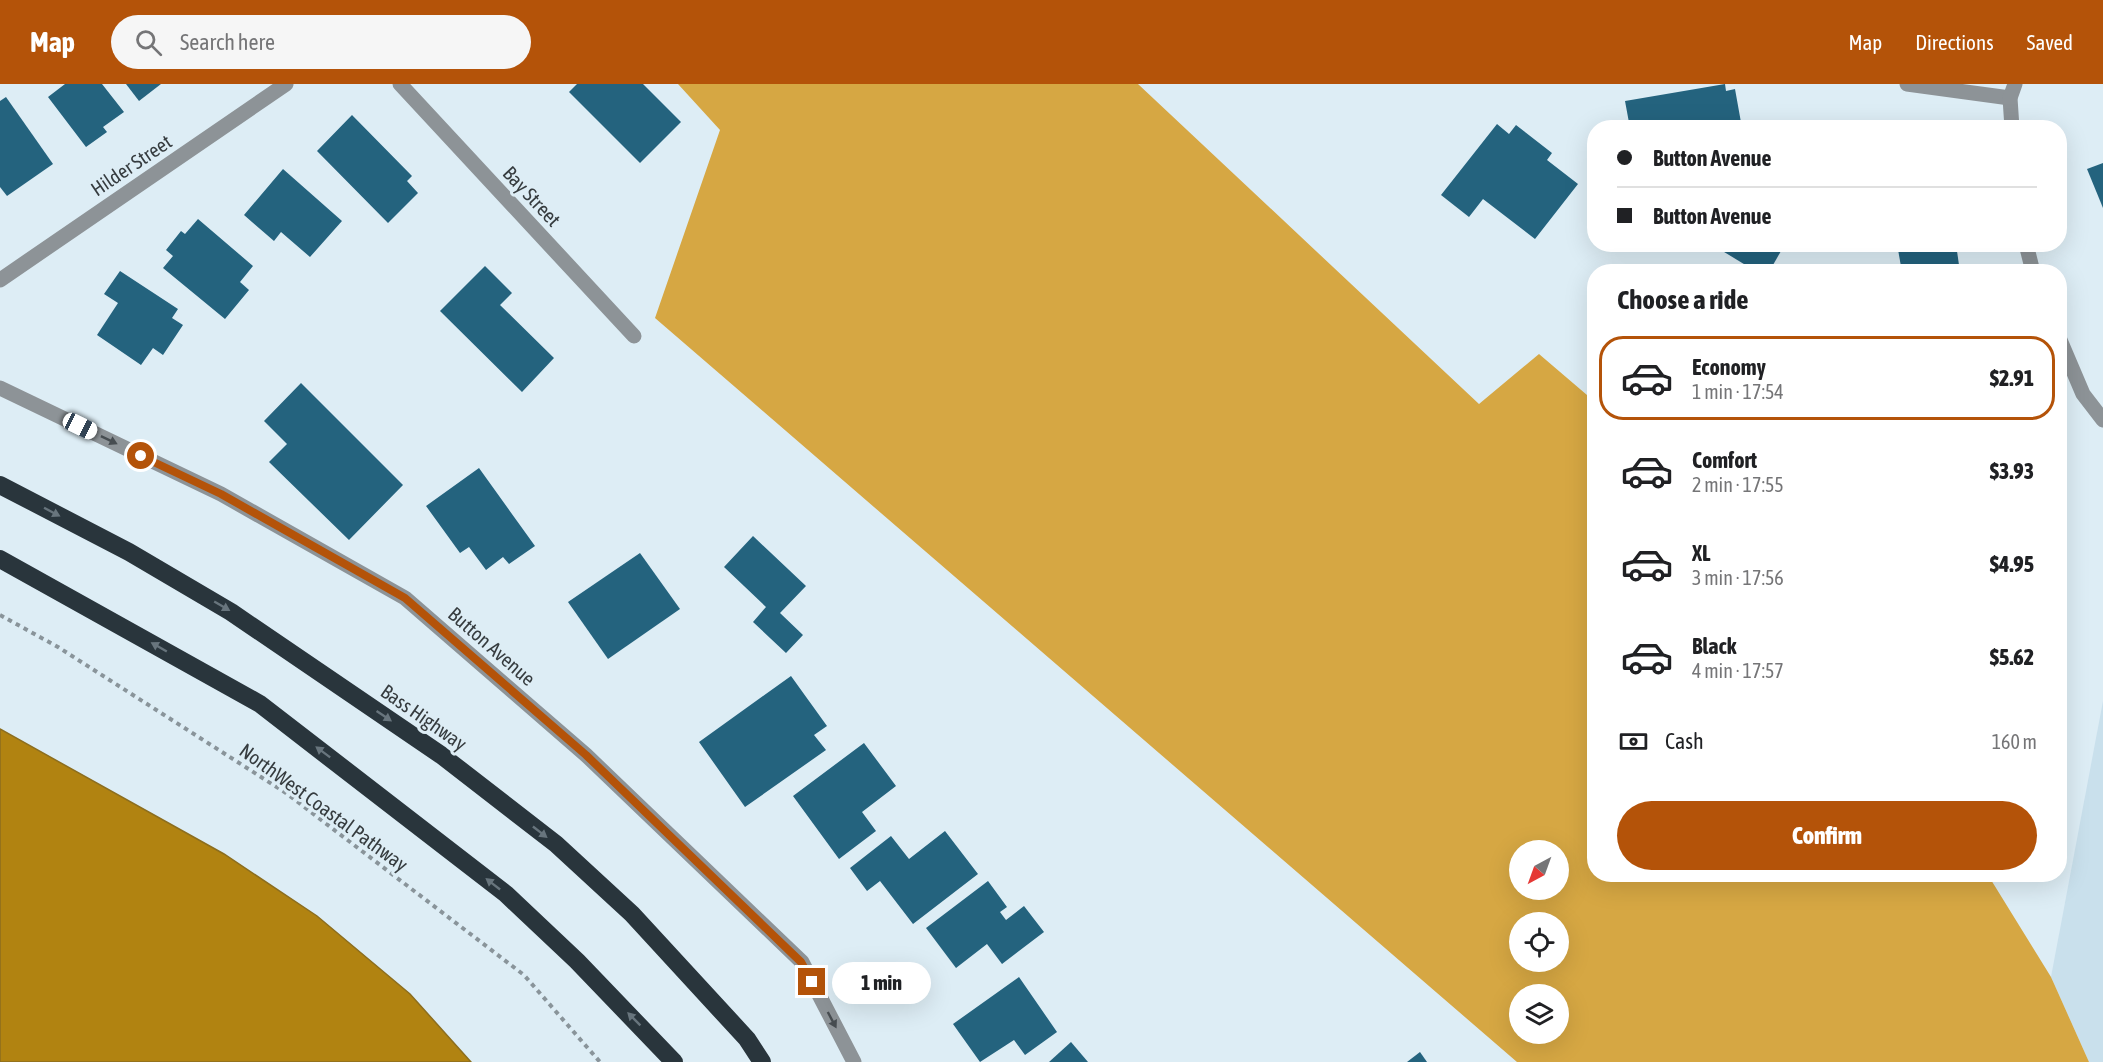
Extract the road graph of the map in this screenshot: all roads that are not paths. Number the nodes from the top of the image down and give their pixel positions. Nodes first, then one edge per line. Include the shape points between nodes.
1 (286, 84) edge
2 (400, 84) edge
3 (1907, 84) edge
4 (2013, 91) edge
5 (2012, 120) edge
6 (0, 280) edge
7 (634, 336) dead end
8 (2067, 356) edge
9 (0, 388) edge
10 (2103, 420) edge
11 (0, 485) edge
12 (0, 559) edge
13 (674, 1062) edge
14 (762, 1062) edge
15 (854, 1062) edge

1 - 6 street, Hilder Street
2 - 7 street, Bay Street
3 - 4 street
4 - 5 street
8 - 10 street via 2083,394
9 -> 15 street, Button Avenue via 221,494 405,598 586,755 801,962
11 -> 14 highway, Bass Highway via 129,552 231,612 441,755 556,844 632,914 747,1039
13 -> 12 highway via 506,894 260,704

